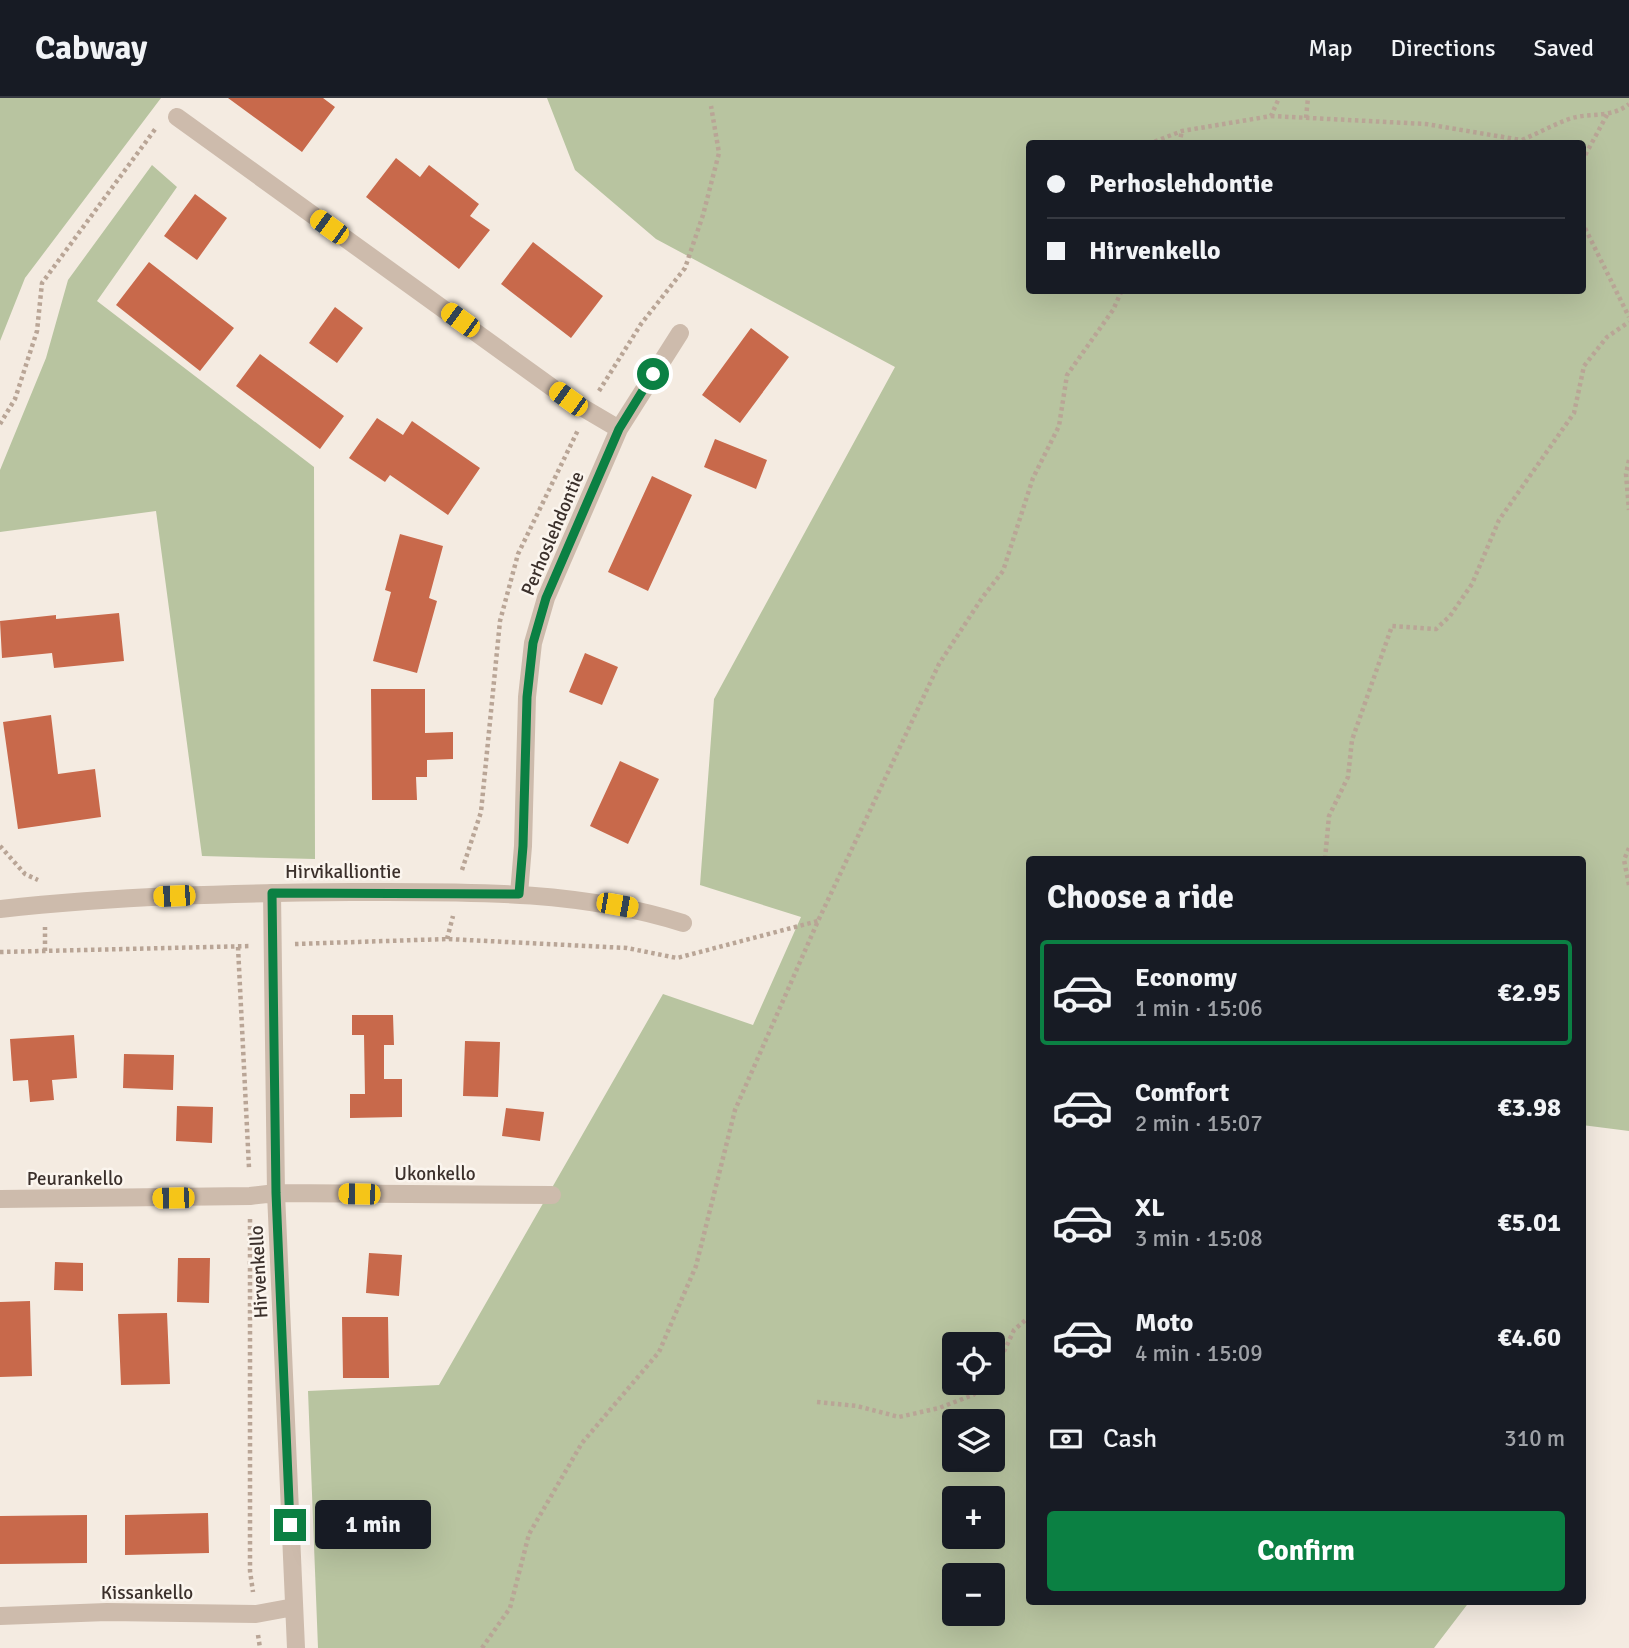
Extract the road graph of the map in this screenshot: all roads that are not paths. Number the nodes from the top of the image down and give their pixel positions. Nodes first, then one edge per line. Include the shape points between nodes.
1 (177, 117) road end
2 (680, 333) dead end
3 (619, 429) junction
4 (272, 893) junction
5 (519, 894) junction
6 (0, 909) edge
7 (683, 923) dead end
8 (276, 1193) junction
9 (552, 1195) dead end
10 (0, 1199) edge
11 (294, 1607) junction
12 (0, 1616) edge
13 (296, 1648) edge

1 - 3 street via 568,399
2 - 3 street, Perhoslehdontie
3 - 5 street, Perhoslehdontie via 546,598 533,643
4 - 5 street, Hirvikalliontie
4 - 6 street, Hirvikalliontie
4 - 8 street, Hirvenkello
5 - 7 street, Hirvikalliontie via 592,900 642,909
8 - 9 street, Ukonkello
8 - 10 street, Peurankello
8 - 11 street, Hirvenkello
11 - 12 street, Kissankello via 256,1614
11 - 13 street, Hirvenkello

